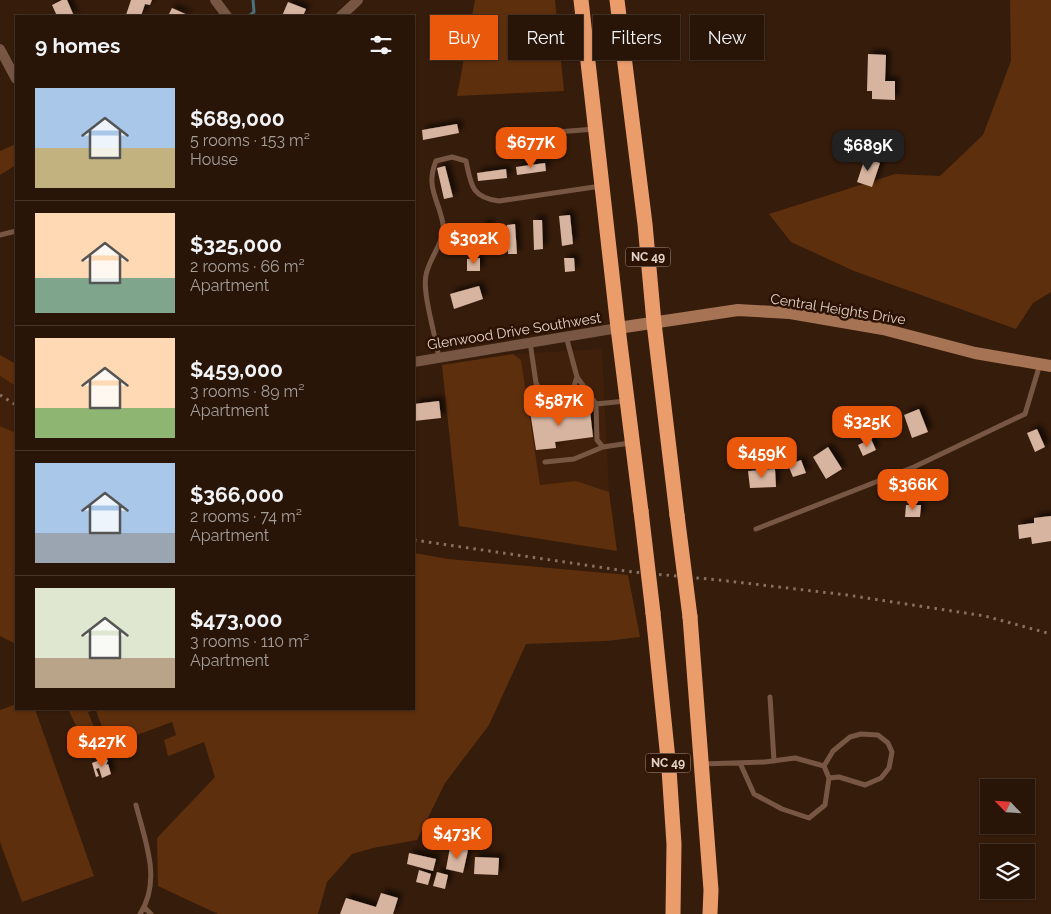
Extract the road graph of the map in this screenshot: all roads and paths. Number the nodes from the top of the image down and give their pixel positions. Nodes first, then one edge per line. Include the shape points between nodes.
1 (214, 0) edge
2 (358, 0) edge
3 (581, 0) edge
4 (617, 0) edge
5 (226, 15) edge
6 (342, 15) edge
7 (0, 49) edge
8 (15, 77) edge
9 (595, 128) junction
10 (532, 134) dead end
11 (602, 186) junction
12 (15, 231) edge
13 (0, 235) edge
14 (654, 323) junction
15 (618, 328) junction
16 (566, 336) junction
17 (530, 342) junction
18 (440, 358) junction
19 (415, 362) edge
20 (1046, 365) edge
21 (577, 377) junction
22 (628, 401) junction
23 (596, 404) junction
24 (633, 443) junction
25 (603, 447) junction
26 (546, 462) dead end
27 (756, 529) dead end
28 (770, 697) dead end
29 (774, 761) junction
30 (740, 763) junction
31 (702, 764) junction
32 (824, 766) junction
33 (829, 778) junction
34 (136, 806) dead end
35 (144, 907) junction
36 (140, 914) edge
37 (151, 914) edge
38 (673, 914) edge
39 (710, 914) edge

1 - 5 street
2 - 6 street
3 - 9 highway, NC 49 / NC 49
4 - 14 highway, NC 49
7 - 8 street
9 - 10 lane
9 - 11 highway, NC 49 / NC 49
11 - 15 highway, NC 49 / NC 49
11 - 18 lane via 487,200 471,185 466,160 452,157 436,161 431,186 443,233 428,268 425,285
12 - 13 lane
14 - 15 street, Central Heights Drive
14 - 20 street, Central Heights Drive via 738,310 790,313 883,329 975,353
14 - 31 highway, NC 49, bridge via 690,617
15 - 16 street, Glenwood Drive Southwest
15 - 22 highway, NC 49 / NC 49
16 - 17 street, Glenwood Drive Southwest
16 - 21 lane
17 - 18 street, Glenwood Drive Southwest
17 - 21 lane via 540,391 551,394 570,391
18 - 19 street, Glenwood Drive Southwest
20 - 27 lane via 1025,414 914,467
21 - 23 lane
22 - 23 lane
22 - 24 highway, NC 49 / NC 49
23 - 25 lane via 597,440
24 - 25 lane
24 - 38 highway, NC 49 / NC 49, bridge via 669,769 674,844
25 - 26 lane via 574,458
28 - 29 lane
29 - 30 lane
29 - 32 lane via 795,758
30 - 31 lane
30 - 33 lane via 754,794 782,809 809,818 826,805
31 - 39 highway, NC 49
32 - 33 lane
32 - 33 lane via 839,746 850,737 861,734 878,735 888,743 892,752 890,768 873,782 865,785 839,776
34 - 35 lane via 151,866 151,885
35 - 36 lane
35 - 37 lane

